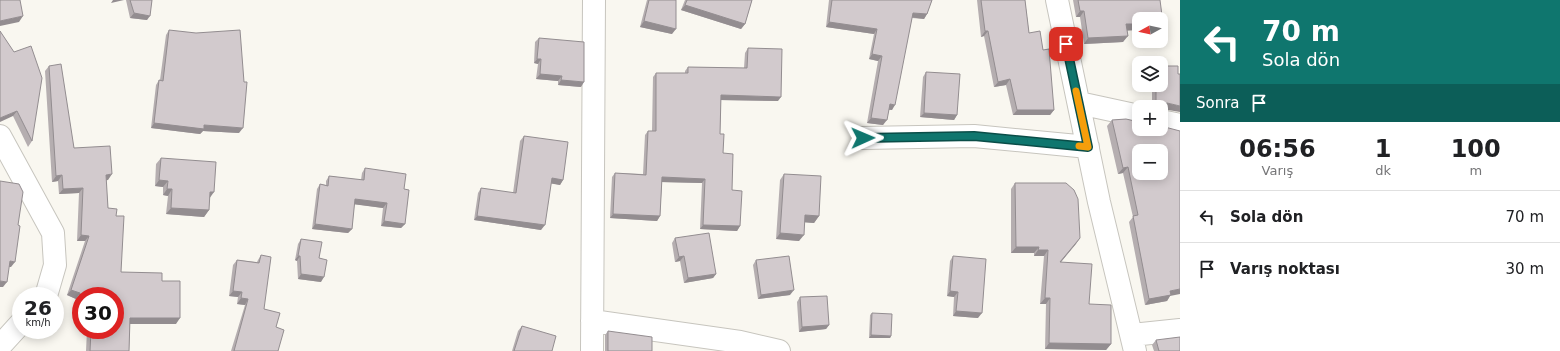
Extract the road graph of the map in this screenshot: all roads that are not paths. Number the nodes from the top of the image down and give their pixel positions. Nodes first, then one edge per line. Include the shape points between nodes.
1 (594, 0) edge
2 (1057, 0) edge
3 (1079, 103) junction
4 (1132, 114) edge
5 (1168, 122) edge
6 (1180, 125) edge
7 (0, 136) edge
8 (863, 138) dead end
9 (1088, 147) junction
10 (49, 287) edge
11 (592, 321) junction
12 (1180, 330) edge
13 (12, 333) edge
14 (1133, 343) edge
15 (0, 346) edge
16 (592, 351) edge
17 (779, 351) edge

1 - 11 street
2 - 3 street
3 - 4 street
3 - 9 street
5 - 6 street
7 - 10 street via 53,232 55,265
8 - 9 street via 974,136
9 - 14 street
11 - 16 street
11 - 17 street via 740,342
12 - 14 street
13 - 15 street

